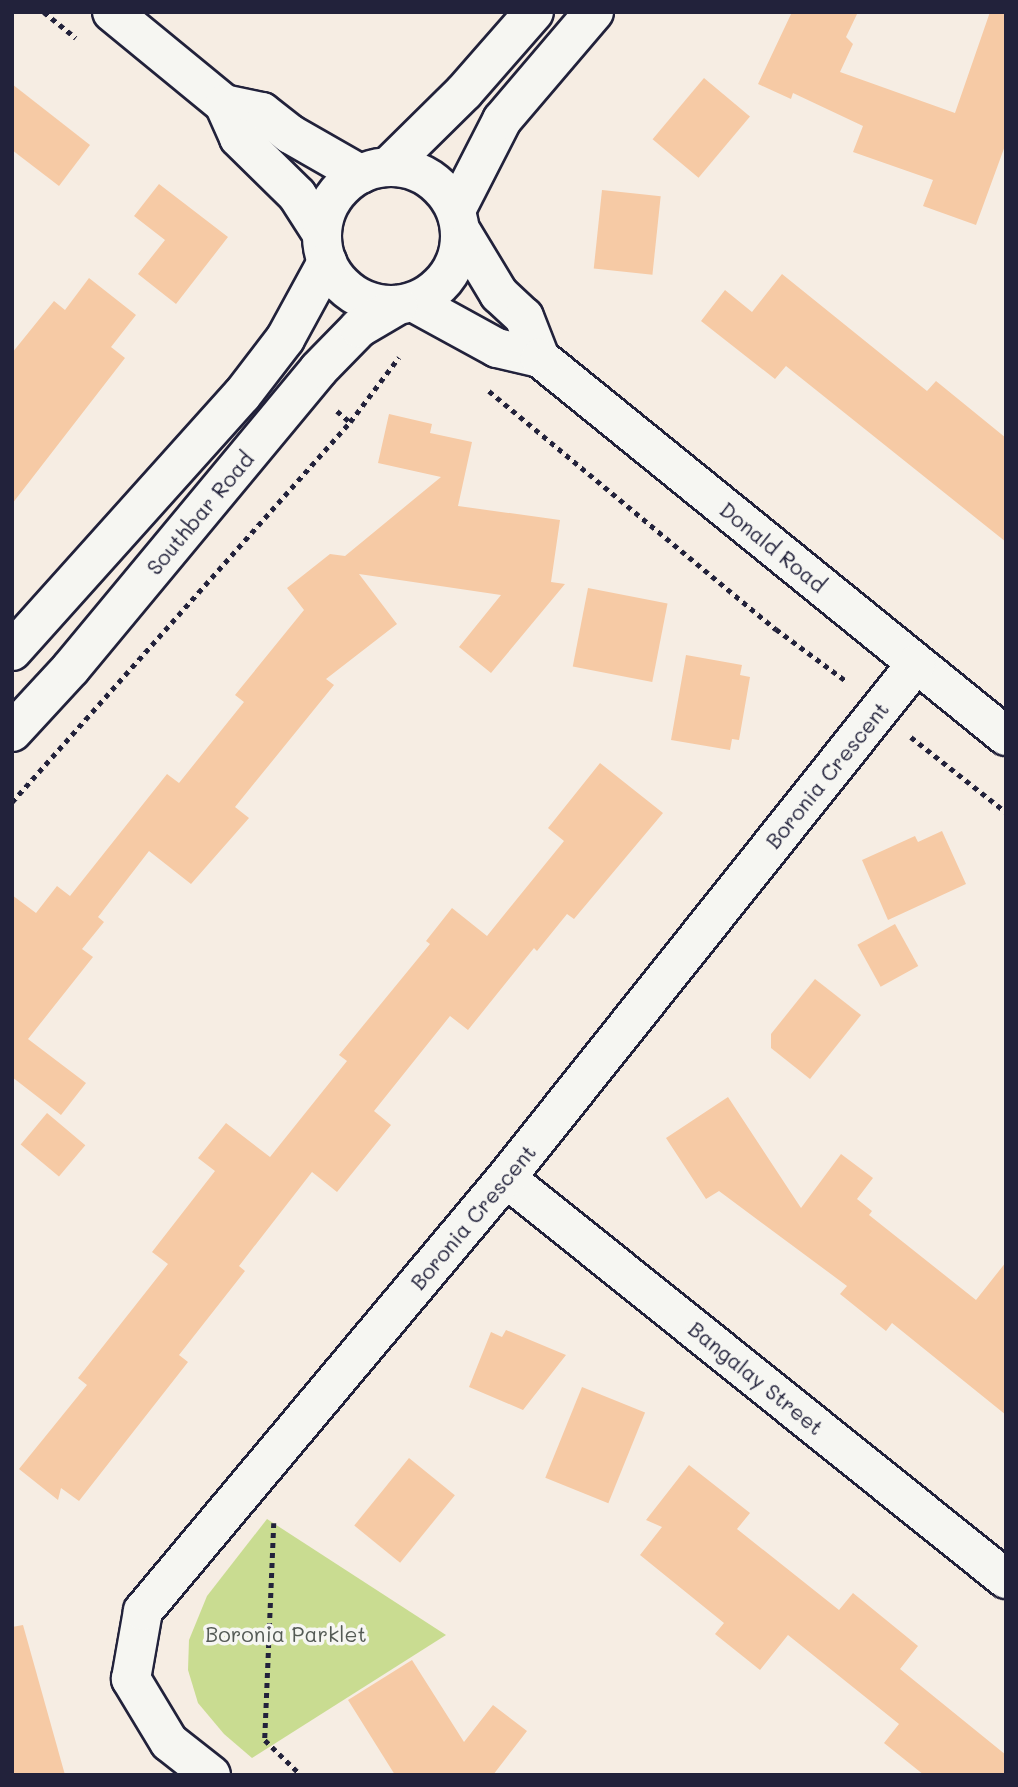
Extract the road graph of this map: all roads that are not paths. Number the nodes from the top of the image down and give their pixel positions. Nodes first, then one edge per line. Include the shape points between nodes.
1 (112, 12) edge
2 (534, 12) edge
3 (594, 12) edge
4 (224, 104) junction
5 (374, 170) junction
6 (458, 221) junction
7 (324, 248) junction
8 (406, 303) junction
9 (540, 358) junction
10 (12, 651) edge
11 (916, 664) junction
12 (12, 732) edge
13 (1006, 736) edge
14 (506, 1178) junction
15 (1006, 1578) edge
16 (211, 1775) edge

1 - 4 street
2 - 5 street via 464,92
3 - 6 street via 502,120
4 - 5 street via 262,112 290,134
4 - 7 street via 239,138 297,195
5 - 6 street via 430,178
5 - 7 street via 329,205
6 - 8 street via 458,254 449,274 433,291
6 - 9 street, Donald Road via 499,294 524,317
7 - 8 street via 333,275 355,295
7 - 10 street via 285,339 242,396
8 - 9 street, Donald Road via 497,348
8 - 12 street, Southbar Road via 359,328 306,385 71,668
9 - 11 street, Donald Road
11 - 13 street, Donald Road
11 - 14 street, Boronia Crescent
14 - 15 street, Bangalay Street
14 - 16 street, Boronia Crescent via 143,1611 131,1679 169,1742

